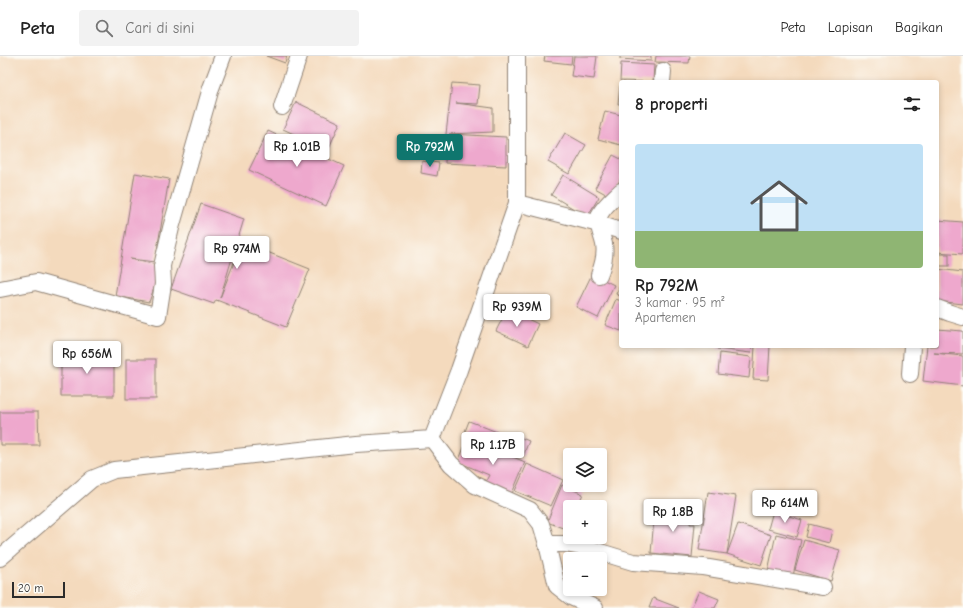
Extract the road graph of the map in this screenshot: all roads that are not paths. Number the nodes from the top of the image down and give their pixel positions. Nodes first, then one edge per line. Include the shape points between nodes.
1 (223, 56) edge
2 (299, 56) edge
3 (517, 56) edge
4 (282, 107) dead end
5 (619, 193) edge
6 (517, 203) junction
7 (599, 224) junction
8 (619, 230) edge
9 (600, 275) dead end
10 (0, 289) edge
11 (939, 309) edge
12 (963, 317) edge
13 (912, 348) edge
14 (910, 374) dead end
15 (432, 439) junction
16 (547, 544) junction
17 (0, 558) edge
18 (823, 587) dead end
19 (595, 608) edge

1 - 10 street via 211,88 171,228 162,266 163,284 158,316 36,282
2 - 4 street
3 - 6 street
5 - 7 street via 599,216
6 - 7 street
6 - 15 street via 459,370
7 - 8 street
7 - 9 street via 604,252 604,265
11 - 12 street
13 - 14 street
15 - 16 street via 451,464 475,485 530,510 540,524
15 - 17 street via 356,444 114,470 92,479
16 - 18 street via 587,548 633,562 703,567
16 - 19 street via 557,586 571,597

